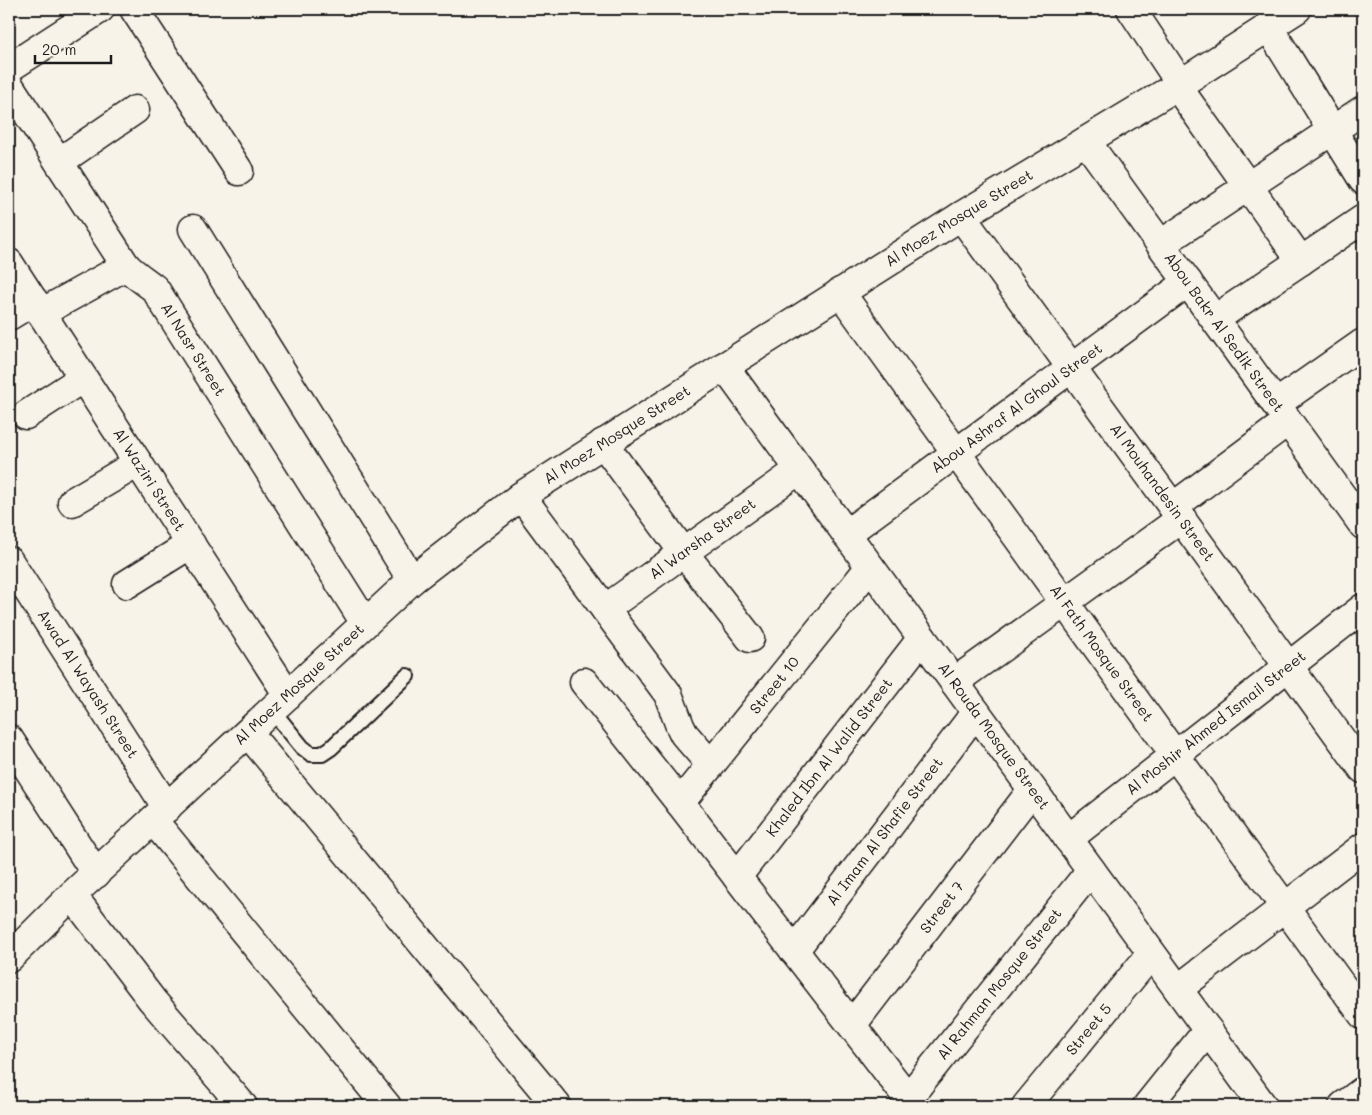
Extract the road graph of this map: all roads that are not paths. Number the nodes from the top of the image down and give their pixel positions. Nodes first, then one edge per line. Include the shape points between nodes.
1 (100, 9) edge
2 (134, 9) edge
3 (1131, 9) edge
4 (1297, 9) edge
5 (1268, 26) junction
6 (9, 68) edge
7 (1178, 84) junction
8 (9, 85) edge
9 (135, 110) dead end
10 (1363, 110) edge
11 (1332, 131) junction
12 (1086, 140) junction
13 (59, 162) junction
14 (239, 171) dead end
15 (1363, 180) edge
16 (1249, 186) junction
17 (961, 216) junction
18 (1363, 219) edge
19 (193, 229) dead end
20 (1161, 244) junction
21 (1301, 261) junction
22 (9, 263) edge
23 (126, 266) junction
24 (1188, 282) junction
25 (840, 292) junction
26 (37, 307) junction
27 (9, 316) edge
28 (1215, 319) junction
29 (1363, 343) edge
30 (724, 366) junction
31 (1072, 368) junction
32 (83, 378) junction
33 (1282, 413) junction
34 (26, 415) dead end
35 (603, 443) junction
36 (956, 453) junction
37 (138, 463) junction
38 (799, 470) junction
39 (521, 496) junction
40 (1355, 497) edge
41 (72, 502) dead end
42 (1177, 512) junction
43 (1363, 525) edge
44 (846, 534) junction
45 (191, 544) junction
46 (684, 553) junction
47 (9, 562) edge
48 (870, 567) junction
49 (412, 580) junction
50 (127, 584) dead end
51 (1064, 602) junction
52 (1363, 608) edge
53 (605, 609) junction
54 (365, 623) junction
55 (750, 638) dead end
56 (922, 638) junction
57 (1289, 666) junction
58 (407, 676) dead end
59 (584, 682) dead end
60 (954, 682) junction
61 (280, 703) junction
62 (976, 712) junction
63 (248, 733) junction
64 (9, 739) edge
65 (1175, 755) junction
66 (711, 765) junction
67 (1363, 769) edge
68 (18, 773) edge
69 (1032, 790) junction
70 (680, 803) junction
71 (160, 814) junction
72 (1068, 839) junction
73 (1363, 847) edge
74 (1091, 870) junction
75 (96, 874) junction
76 (737, 877) junction
77 (72, 896) junction
78 (1285, 907) junction
79 (794, 951) junction
80 (1152, 954) junction
81 (9, 957) edge
82 (1178, 990) junction
83 (1363, 1015) edge
84 (852, 1025) junction
85 (1208, 1030) junction
86 (1363, 1091) edge
87 (911, 1102) edge
88 (1260, 1105) edge
89 (243, 1106) edge
90 (387, 1106) edge
91 (557, 1106) edge
92 (1026, 1106) edge
93 (1147, 1106) edge
94 (1343, 1106) edge

1 - 6 street
2 - 14 street
3 - 7 street
4 - 5 street, Al Moez Mosque Street
5 - 7 street, Al Moez Mosque Street
5 - 11 street
7 - 12 street, Al Moez Mosque Street
7 - 16 street
8 - 13 street, Al Nasr Street
9 - 13 street
10 - 11 street
11 - 15 street
11 - 16 street
12 - 17 street, Al Moez Mosque Street
12 - 20 street, Abou Bakr Al Sedik Street
13 - 23 street, Al Nasr Street
16 - 20 street
16 - 21 street
17 - 25 street, Al Moez Mosque Street
17 - 31 street, Al Mouhandesin Street
18 - 21 street
19 - 49 street
20 - 24 street, Abou Bakr Al Sedik Street
21 - 28 street
22 - 26 street, Al Waziri Street
23 - 26 street
23 - 54 street, Al Nasr Street via 156,289
24 - 28 street, Abou Bakr Al Sedik Street
24 - 31 street, Abou Ashraf Al Ghoul Street
25 - 30 street, Al Moez Mosque Street
25 - 36 street, Al Fath Mosque Street
26 - 27 street
26 - 32 street, Al Waziri Street
28 - 33 street, Abou Bakr Al Sedik Street
29 - 33 street
30 - 35 street, Al Moez Mosque Street
30 - 38 street, Al Rouda Mosque Street
31 - 36 street, Abou Ashraf Al Ghoul Street
31 - 42 street, Al Mouhandesin Street
32 - 34 street
32 - 37 street, Al Waziri Street
33 - 40 street, Abou Bakr Al Sedik Street
33 - 42 street
35 - 39 street, Al Moez Mosque Street
35 - 46 street
36 - 44 street, Abou Ashraf Al Ghoul Street
36 - 51 street, Al Fath Mosque Street
37 - 41 street
37 - 45 street, Al Waziri Street
38 - 44 street, Al Rouda Mosque Street
38 - 46 street, Al Warsha Street
39 - 49 street, Al Moez Mosque Street
39 - 53 street
40 - 43 street, Abou Bakr Al Sedik Street
42 - 51 street
42 - 57 street, Al Mouhandesin Street
44 - 48 street, Al Rouda Mosque Street
45 - 50 street
45 - 61 street, Al Waziri Street
46 - 53 street, Al Warsha Street
46 - 55 street
47 - 71 street, Awad Al Wayash Street
48 - 56 street, Al Rouda Mosque Street
48 - 66 street, Street 10
49 - 54 street, Al Moez Mosque Street
51 - 60 street
51 - 65 street, Al Fath Mosque Street
52 - 57 street, Al Moshir Ahmed Ismail Street
53 - 66 street via 668,694 684,734
54 - 61 street, Al Moez Mosque Street
56 - 60 street, Al Rouda Mosque Street
56 - 76 street, Khaled Ibn Al Walid Street
57 - 65 street, Al Moshir Ahmed Ismail Street
57 - 67 street, Al Mouhandesin Street
58 - 61 lane via 322,754 311,754 302,747
59 - 70 street
60 - 62 street, Al Rouda Mosque Street
61 - 63 street, Al Moez Mosque Street
62 - 69 street, Al Rouda Mosque Street
62 - 79 street, Al Imam Al Shafie Street
63 - 71 street, Al Moez Mosque Street
63 - 91 street
64 - 68 street
65 - 72 street, Al Moshir Ahmed Ismail Street
65 - 78 street, Al Fath Mosque Street
66 - 70 street, Street 10
68 - 75 street
69 - 72 street, Al Rouda Mosque Street
69 - 84 street, Street 7
70 - 76 street
71 - 75 street, Al Moez Mosque Street
71 - 90 street, Awad Al Wayash Street
72 - 74 street, Al Rouda Mosque Street
73 - 78 street
74 - 80 street, Al Rouda Mosque Street
74 - 87 street, Al Rahman Mosque Street
75 - 77 street, Al Moez Mosque Street
76 - 79 street
77 - 81 street, Al Moez Mosque Street
77 - 89 street via 152,1000
78 - 82 street
78 - 83 street, Al Fath Mosque Street
79 - 84 street
80 - 82 street, Al Rouda Mosque Street
80 - 92 street, Street 5
82 - 85 street, Al Rouda Mosque Street
84 - 87 street
85 - 88 street, Al Rouda Mosque Street
85 - 93 street
86 - 94 street

